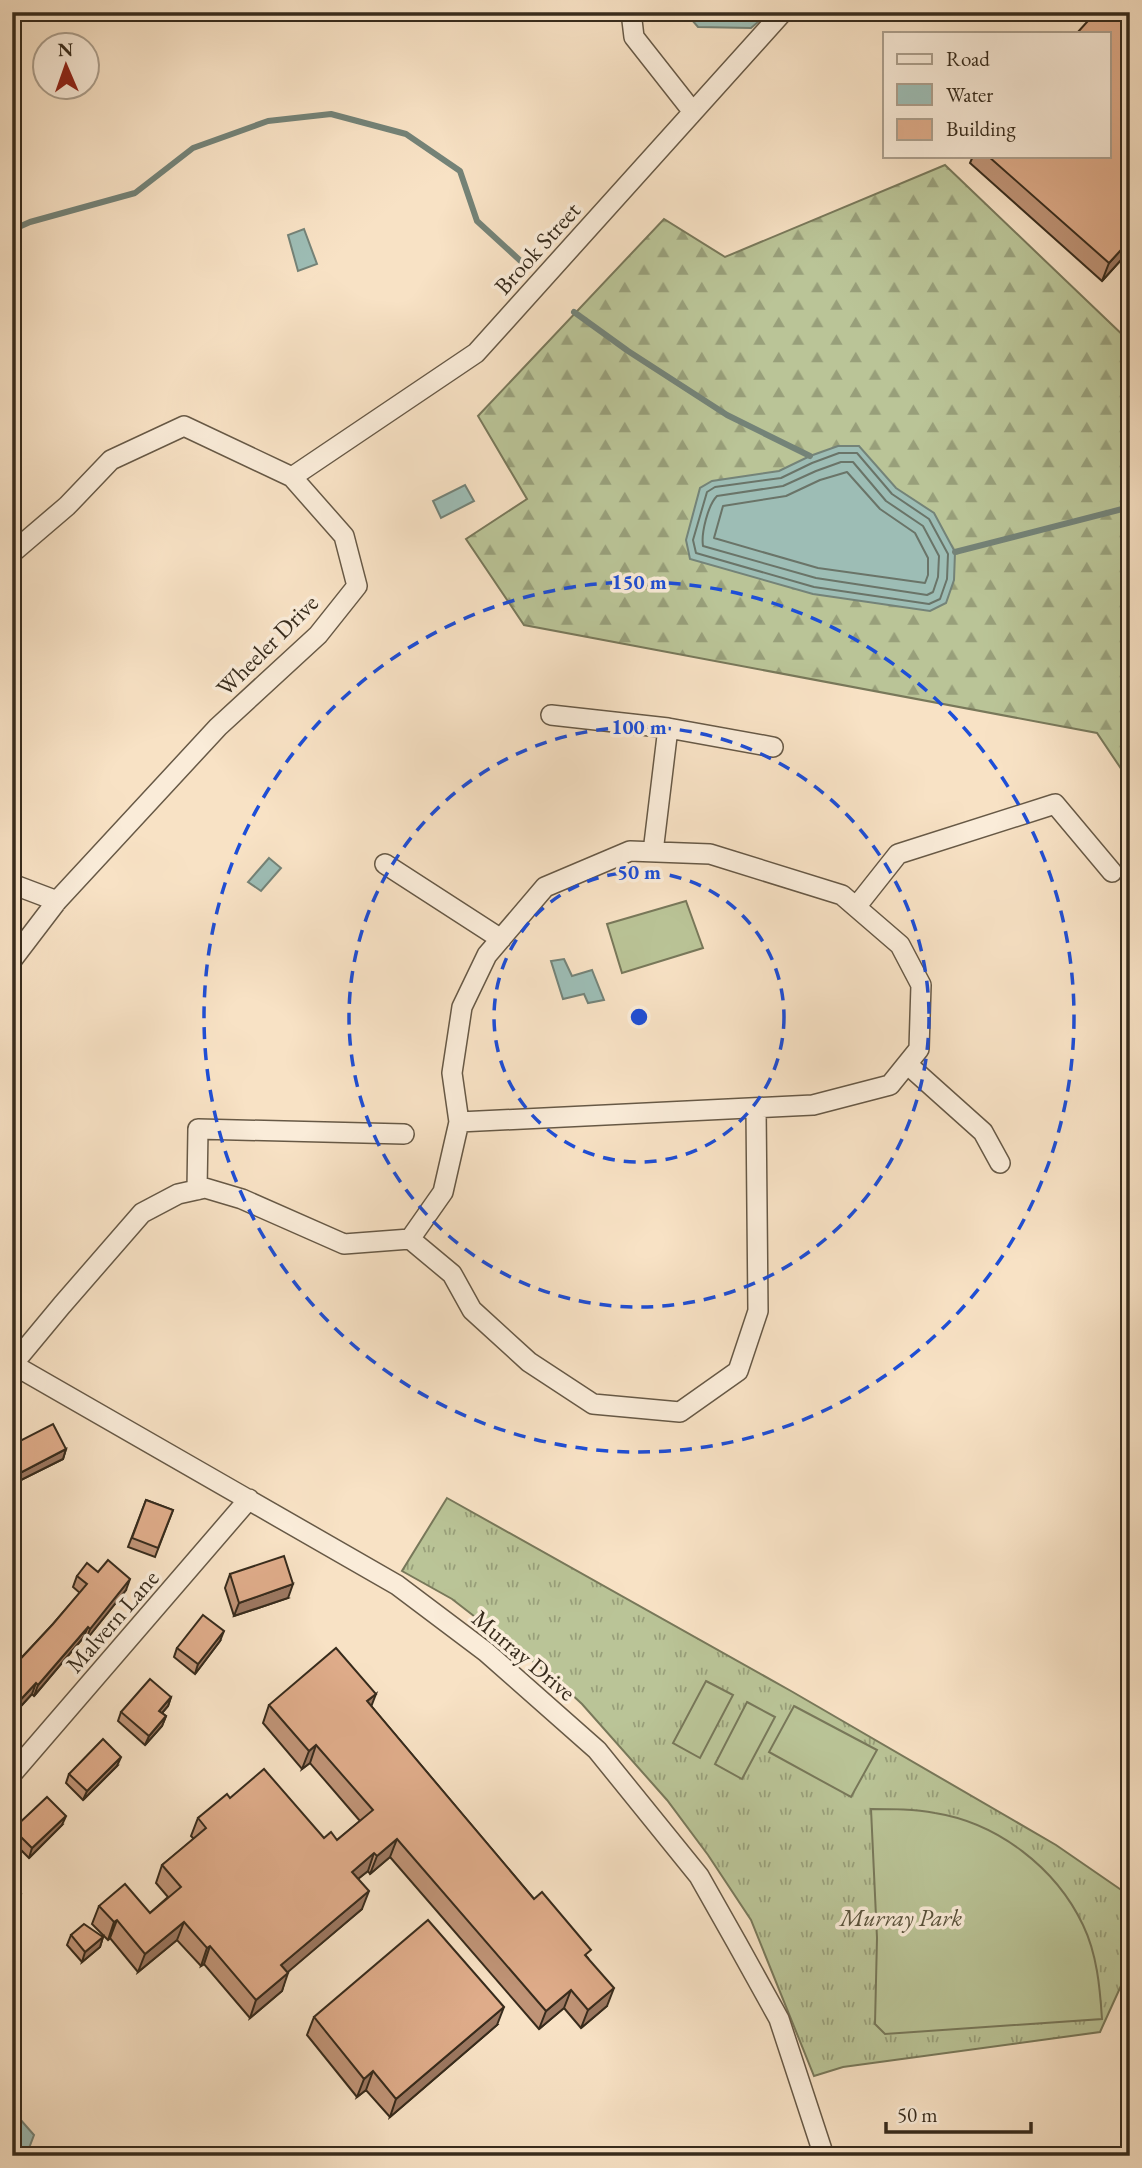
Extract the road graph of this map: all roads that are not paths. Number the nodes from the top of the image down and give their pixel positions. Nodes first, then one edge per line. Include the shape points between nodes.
1 (631, 12) edge
2 (783, 12) edge
3 (693, 113) junction
4 (292, 477) junction
5 (12, 553) edge
6 (551, 715) dead end
7 (668, 728) junction
8 (773, 747) dead end
9 (653, 852) junction
10 (385, 864) dead end
11 (1112, 872) dead end
12 (12, 884) edge
13 (57, 901) junction
14 (856, 907) junction
15 (501, 939) junction
16 (12, 960) edge
17 (907, 1064) junction
18 (756, 1108) junction
19 (459, 1122) junction
20 (404, 1134) dead end
21 (1000, 1163) dead end
22 (197, 1190) junction
23 (410, 1239) junction
24 (15, 1371) edge
25 (249, 1499) junction
26 (12, 1774) edge
27 (824, 2156) edge

1 - 3 street via 634,37
2 - 3 street, Brook Street
3 - 4 street, Brook Street via 476,353
4 - 5 street, Wheeler Drive via 184,426 111,460
4 - 13 street, Wheeler Drive via 344,536 357,586 318,635 218,727
6 - 7 street
7 - 8 street
7 - 9 street
9 - 14 street via 710,854 842,895
9 - 15 street via 630,851 545,887
10 - 15 street
11 - 14 street via 1055,804 898,855
12 - 13 street
13 - 16 street, Wheeler Drive
14 - 17 street via 900,945 921,985 919,1049
15 - 19 street via 487,956 462,1007 452,1073
17 - 18 street via 890,1085 813,1105
17 - 21 street via 983,1132
18 - 19 street
18 - 23 street via 758,1311 738,1370 680,1412 593,1404 529,1362 472,1310 452,1274
19 - 23 street via 443,1192
20 - 22 street via 198,1129
22 - 23 street via 205,1188 242,1199 344,1244
22 - 24 street via 178,1194 142,1213 62,1305
24 - 25 street, Murray Drive
25 - 26 street, Malvern Lane
25 - 27 street, Murray Drive via 426,1606 597,1750 699,1876 738,1945 779,2019

